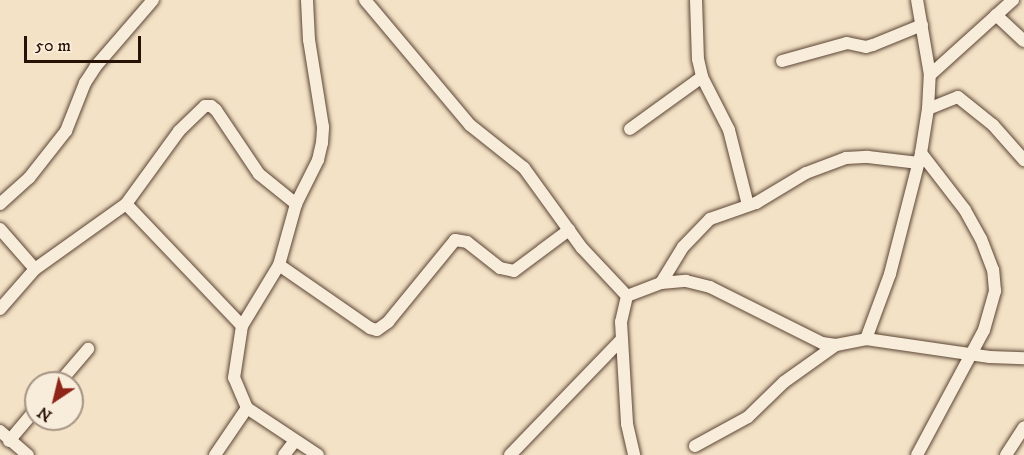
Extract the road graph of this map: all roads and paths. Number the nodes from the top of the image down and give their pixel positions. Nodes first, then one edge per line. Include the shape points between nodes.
1 (153, 0) edge
2 (307, 0) edge
3 (365, 0) edge
4 (696, 0) edge
5 (917, 0) edge
6 (1013, 0) edge
7 (996, 15) junction
8 (922, 25) junction
9 (1024, 41) edge
10 (782, 61) dead end
11 (930, 75) junction
12 (702, 77) junction
13 (928, 110) junction
14 (630, 129) dead end
15 (920, 158) junction
16 (1024, 160) edge
17 (0, 204) edge
18 (126, 204) junction
19 (296, 204) junction
20 (748, 205) junction
21 (0, 229) edge
22 (569, 230) junction
23 (279, 265) junction
24 (35, 269) junction
25 (661, 283) junction
26 (627, 296) junction
27 (0, 309) edge
28 (242, 326) junction
29 (622, 339) junction
30 (866, 339) junction
31 (836, 345) junction
32 (88, 349) dead end
33 (972, 354) junction
34 (1024, 358) edge
35 (69, 371) edge
36 (246, 408) junction
37 (24, 419) edge
38 (1024, 427) edge
39 (4, 436) edge
40 (295, 441) junction
41 (695, 446) dead end
42 (28, 455) edge
43 (215, 455) edge
44 (284, 455) edge
45 (318, 455) edge
46 (510, 455) edge
47 (634, 455) edge
48 (917, 455) edge
49 (1006, 455) edge

1 - 17 street via 96,66 66,132 29,178
2 - 19 street via 309,40 323,127 318,160
3 - 22 street via 470,125 524,168
4 - 12 street
5 - 8 street
6 - 7 street
7 - 9 street
7 - 11 street
8 - 10 street via 866,47 847,43
8 - 11 street
11 - 13 street
12 - 14 street
12 - 20 street via 729,130
13 - 15 street
13 - 16 street via 958,97 993,125
15 - 20 street via 846,158 806,173
15 - 30 street via 890,274
15 - 33 street via 965,210 993,270 996,291 991,313
18 - 19 street via 179,131 200,109 211,106 249,162 269,184
18 - 24 street
18 - 28 street
19 - 23 street
20 - 25 street via 710,219 695,232
21 - 24 street
22 - 23 street via 514,271 500,268 467,242 455,240 388,322 377,330
22 - 26 street
23 - 28 street
24 - 27 street
25 - 26 street
25 - 31 street via 686,281 710,287 806,337
26 - 29 street
28 - 36 street via 234,378
29 - 46 street
29 - 47 street via 627,424
30 - 31 street
30 - 33 street
31 - 41 street via 784,382 730,430
32 - 35 street
33 - 34 street
33 - 48 street
36 - 40 street
36 - 43 street
37 - 39 street
38 - 49 street
39 - 42 street
40 - 44 street
40 - 45 street

